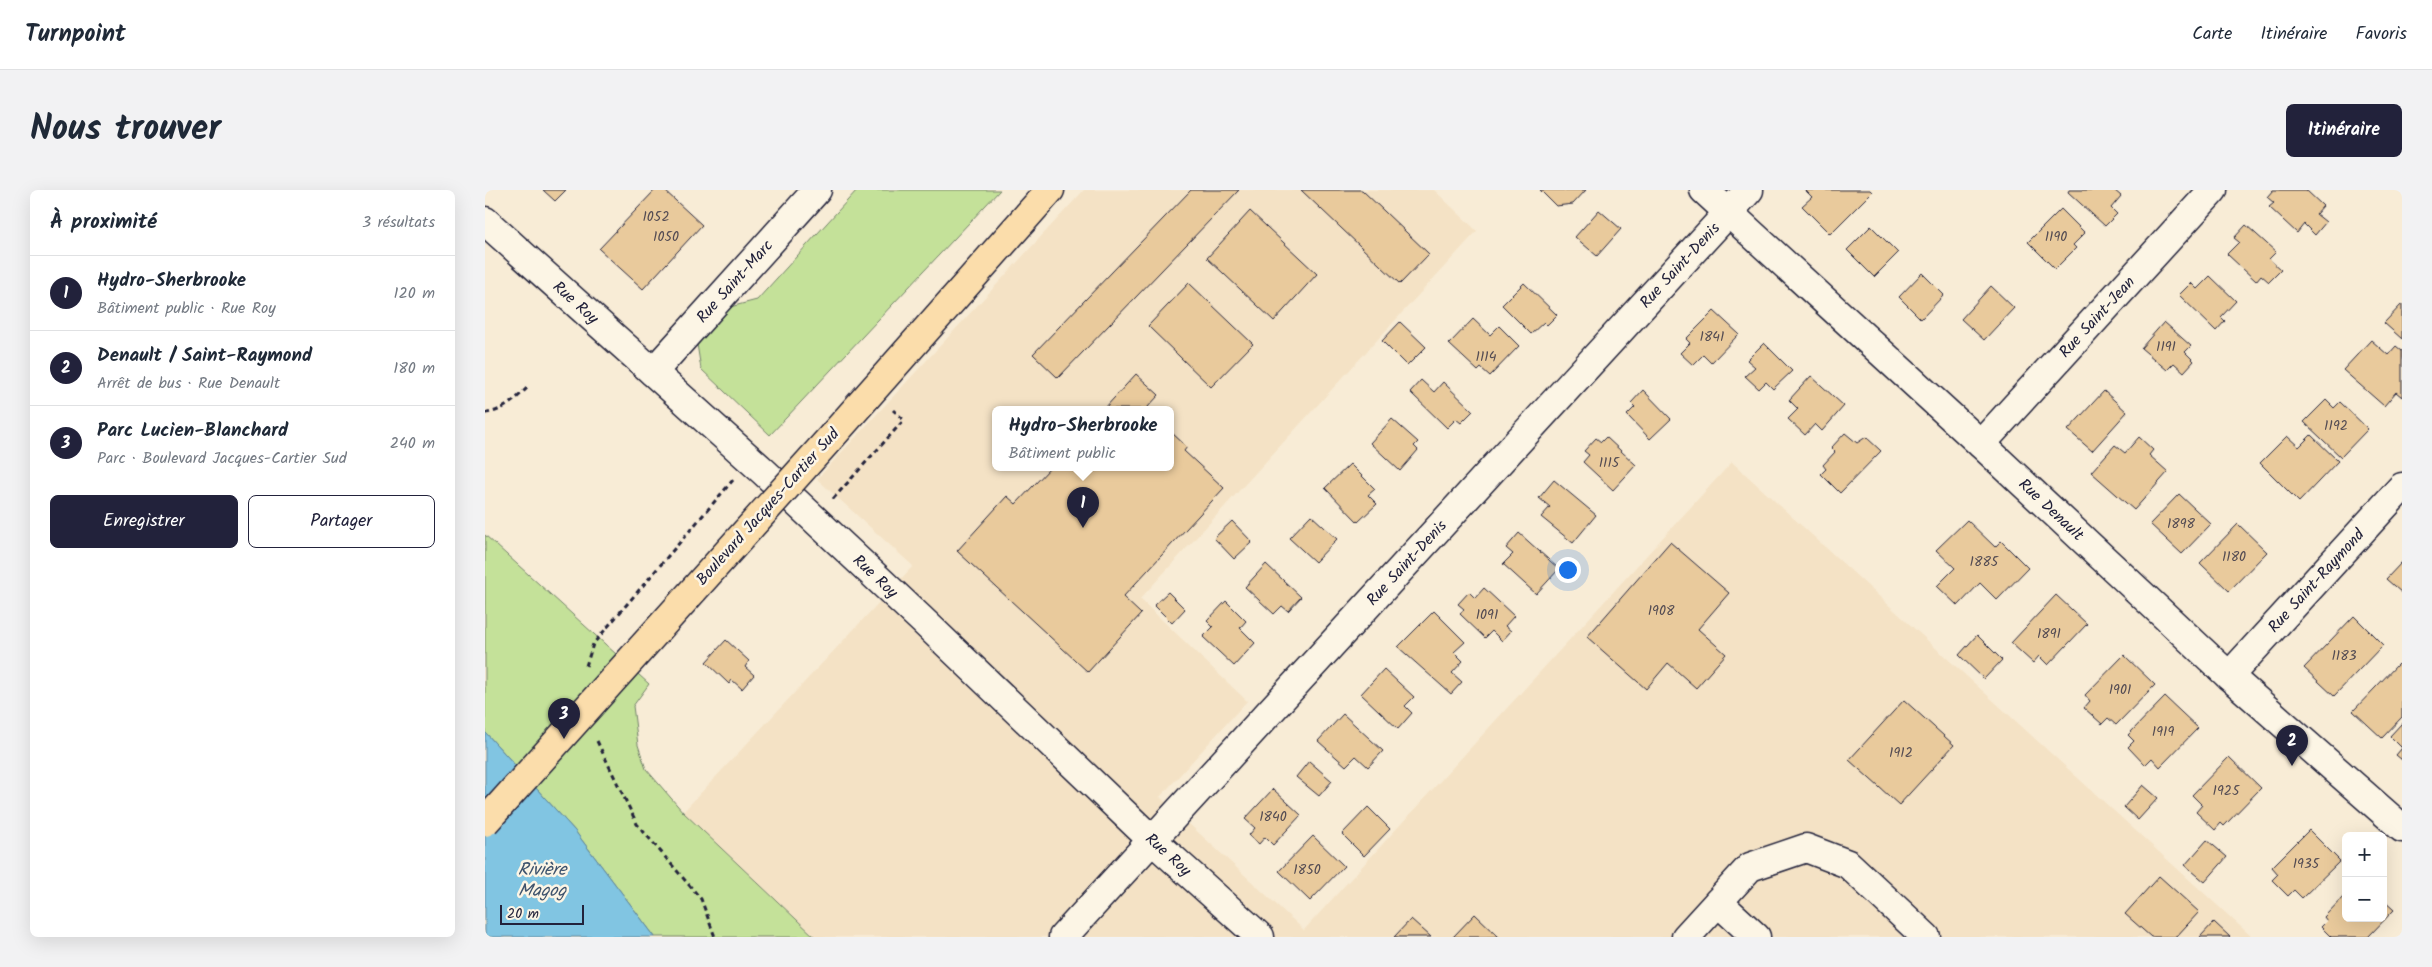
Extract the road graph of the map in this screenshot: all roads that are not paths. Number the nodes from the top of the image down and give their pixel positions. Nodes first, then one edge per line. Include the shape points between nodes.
1 (817, 190) edge
2 (1049, 190) edge
3 (1704, 190) edge
4 (1749, 190) edge
5 (2213, 190) edge
6 (1729, 212) junction
7 (485, 221) edge
8 (653, 372) junction
9 (1981, 444) junction
10 (2402, 487) edge
11 (2229, 676) junction
12 (485, 822) edge
13 (2402, 828) edge
14 (1152, 840) junction
15 (1718, 902) junction
16 (1063, 937) edge
17 (1260, 937) edge
18 (1686, 937) edge
19 (1756, 937) edge
20 (1927, 937) edge

1 - 8 street, Rue Saint-Marc
2 - 12 main road, Boulevard Jacques-Cartier Sud, bridge
3 - 6 street, Rue Denault
4 - 6 street, Rue Saint-Denis
5 - 9 street, Rue Saint-Jean
6 - 9 street, Rue Denault
6 - 14 street, Rue Saint-Denis
7 - 8 street, Rue Roy
8 - 14 street, Rue Roy via 921,619
9 - 11 street, Rue Denault
10 - 11 street, Rue Saint-Raymond
11 - 13 street, Rue Denault
14 - 16 street, Rue Saint-Denis
14 - 17 street, Rue Roy
15 - 18 street
15 - 19 street
15 - 20 street via 1750,867 1806,848 1848,864

